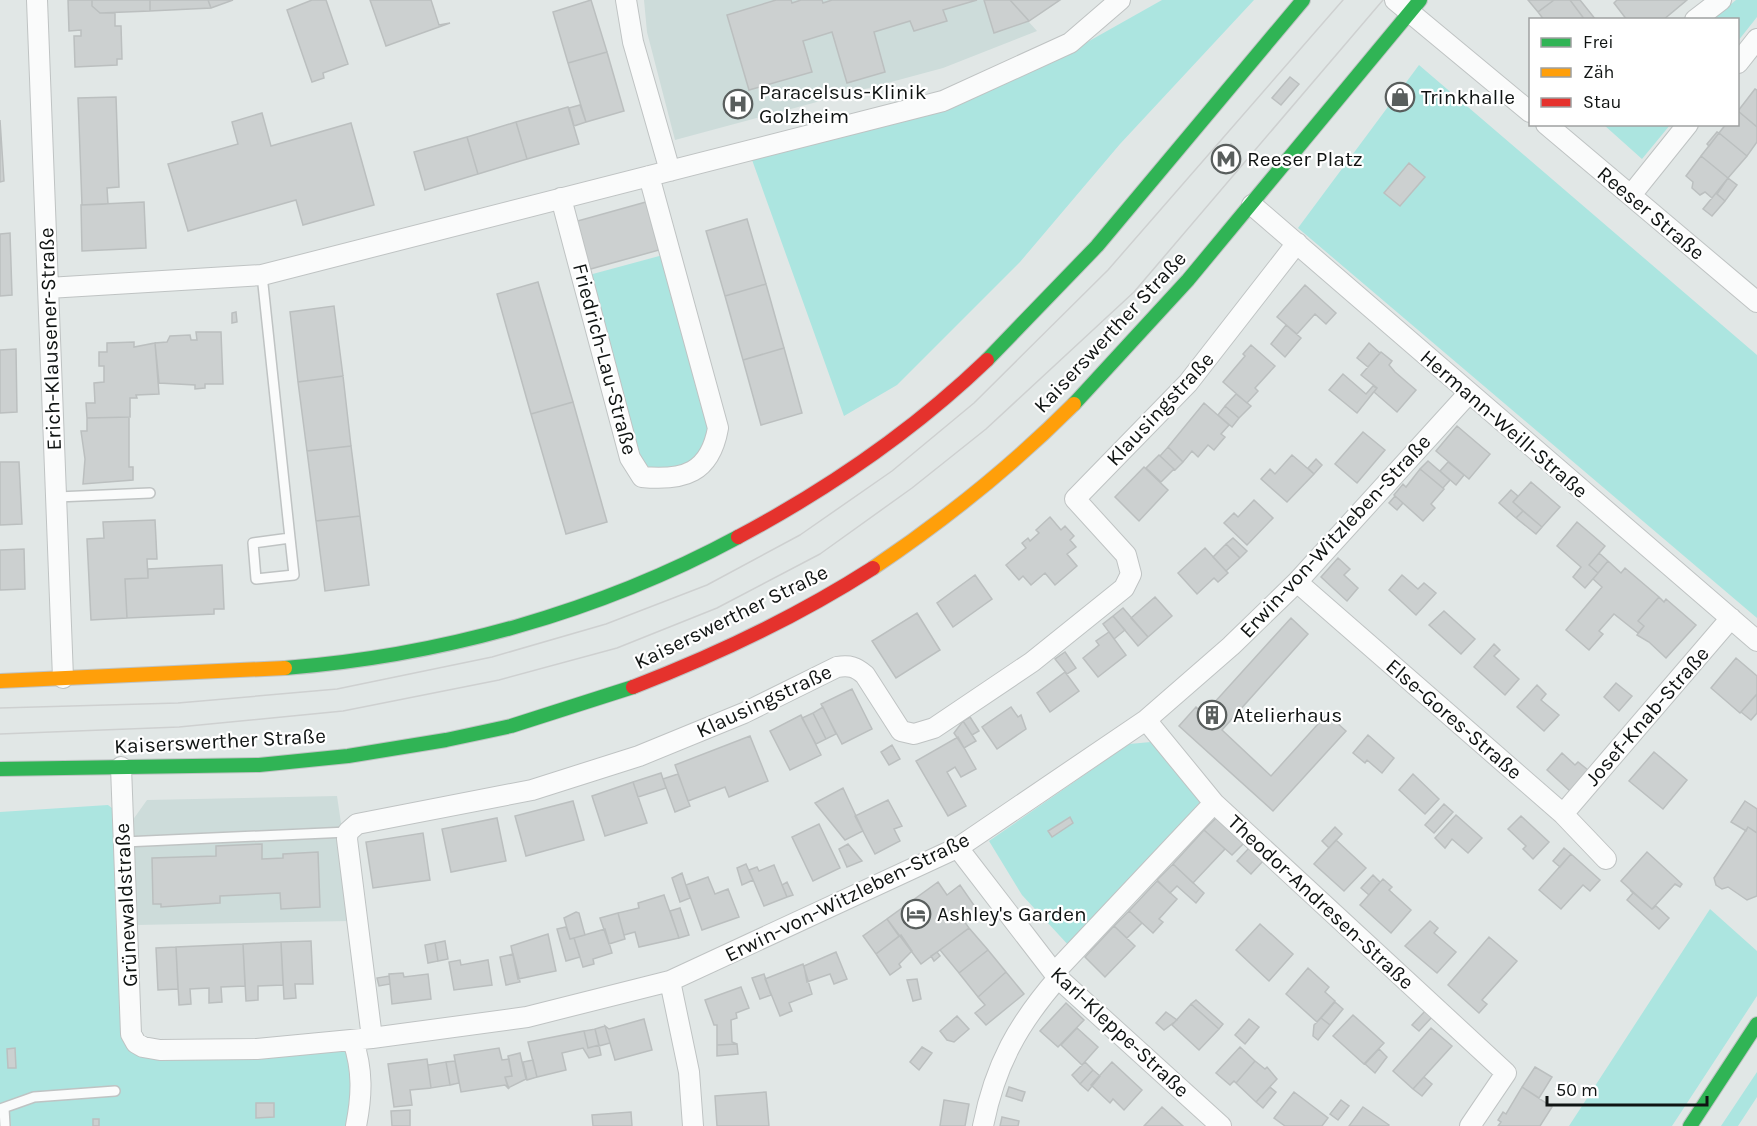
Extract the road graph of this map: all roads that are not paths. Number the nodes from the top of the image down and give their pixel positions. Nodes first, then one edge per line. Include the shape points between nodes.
1 (37, 0) edge
2 (627, 0) edge
3 (1120, 0) edge
4 (1303, 0) edge
5 (1721, 0) edge
6 (1408, 4) edge
7 (1698, 18) edge
8 (1757, 39) edge
9 (1739, 61) edge
10 (1529, 111) edge
11 (1552, 126) edge
12 (1686, 126) edge
13 (670, 171) junction
14 (649, 176) junction
15 (1630, 195) junction
16 (561, 198) junction
17 (1252, 205) junction
18 (1297, 243) junction
19 (262, 275) junction
20 (48, 288) junction
21 (1757, 302) edge
22 (1468, 393) junction
23 (150, 493) dead end
24 (57, 497) junction
25 (290, 538) junction
26 (1298, 582) junction
27 (1731, 618) junction
28 (1757, 641) edge
29 (63, 678) junction
30 (0, 681) edge
31 (1146, 720) junction
32 (121, 767) junction
33 (0, 769) edge
34 (1214, 803) junction
35 (1563, 813) junction
36 (348, 832) junction
37 (124, 842) junction
38 (958, 848) junction
39 (1606, 859) dead end
40 (1056, 976) junction
41 (670, 981) junction
42 (1757, 1024) edge
43 (363, 1040) junction
44 (136, 1043) joint
45 (115, 1091) dead end
46 (2, 1108) edge
47 (5, 1126) edge
48 (356, 1126) edge
49 (693, 1126) edge
50 (983, 1126) edge
51 (1221, 1126) edge
52 (1470, 1126) edge
53 (1690, 1126) edge

1 - 20 street, Erich-Klausener-Straße
2 - 13 street via 633,42
3 - 13 street via 1070,43 944,101
4 - 29 street via 1096,247 1022,327 925,416 781,517 638,585 550,617 398,655 305,668
5 - 7 street
6 - 10 street
6 - 17 street, Kaiserswerther Straße
8 - 9 street
11 - 15 street, Reeser Straße
12 - 15 street
13 - 14 street
14 - 16 street
14 - 16 street, Friedrich-Lau-Straße via 718,428 715,448 701,468 668,479 642,477 630,458
15 - 21 street, Reeser Straße
16 - 19 street
17 - 18 street, Hermann-Weill-Straße
17 - 32 street, Kaiserswerther Straße via 1160,314 1037,441 991,481 911,542 828,596 734,643 622,692 543,717 462,736 278,764
18 - 22 street, Hermann-Weill-Straße
18 - 36 street, Klausingstraße via 1188,382 1075,499 1126,555 1131,574 1124,588 1032,662 934,728 914,734 901,731 866,675 848,665 639,756 532,790 365,821
19 - 20 street
19 - 25 lane
20 - 24 street, Erich-Klausener-Straße
22 - 26 street, Erwin-von-Witzleben-Straße
22 - 27 street, Hermann-Weill-Straße
23 - 24 lane
24 - 29 street, Erich-Klausener-Straße
25 - 25 lane via 253,543 256,579 294,575
26 - 31 street, Erwin-von-Witzleben-Straße
26 - 35 street, Else-Gores-Straße
27 - 28 street, Hermann-Weill-Straße
27 - 35 street, Josef-Knab-Straße
29 - 30 street
31 - 34 street, Theodor-Andresen-Straße
31 - 38 street, Erwin-von-Witzleben-Straße
32 - 33 street, Kaiserswerther Straße
32 - 37 street, Grünewaldstraße
34 - 40 street
34 - 52 street, Theodor-Andresen-Straße via 1506,1073
35 - 39 street, Else-Gores-Straße
36 - 37 lane
36 - 43 street
37 - 44 street, Grünewaldstraße via 131,1034
38 - 40 street, Karl-Kleppe-Straße
38 - 41 street, Erwin-von-Witzleben-Straße
40 - 50 street via 1009,1045 988,1100
40 - 51 street, Karl-Kleppe-Straße
41 - 43 street, Erwin-von-Witzleben-Straße via 526,1017
41 - 49 street via 689,1072
42 - 53 street
43 - 44 street, Erwin-von-Witzleben-Straße via 257,1049 160,1050
43 - 48 street
45 - 46 lane via 34,1097
46 - 47 lane

